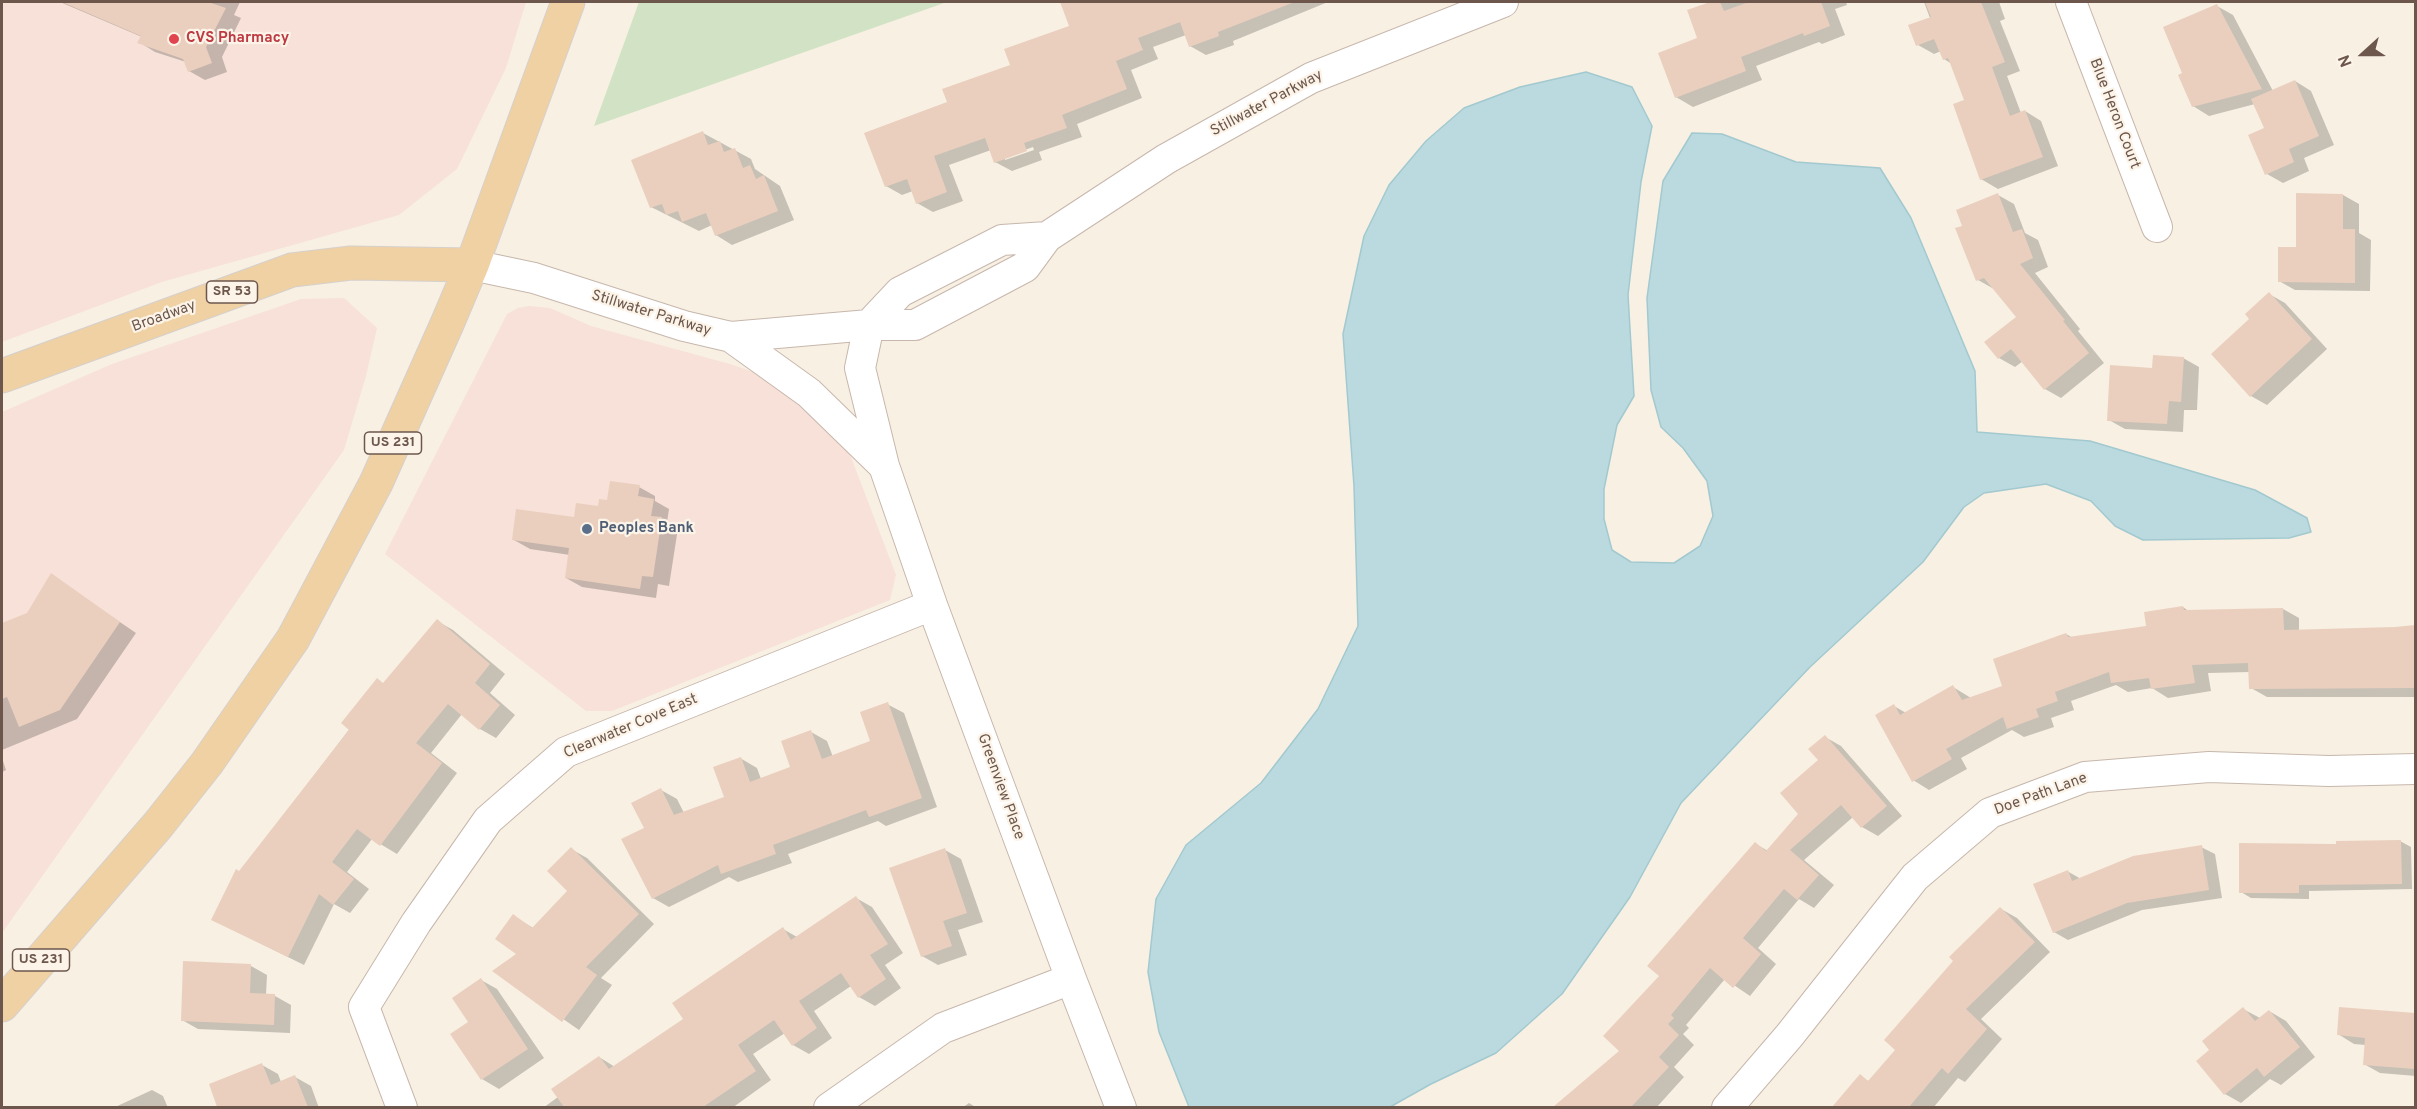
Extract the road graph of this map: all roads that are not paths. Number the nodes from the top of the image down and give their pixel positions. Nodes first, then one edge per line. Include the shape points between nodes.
1 (568, 2) edge
2 (1503, 2) edge
3 (2071, 2) edge
4 (2157, 227) dead end
5 (472, 265) junction
6 (869, 325) junction
7 (731, 337) junction
8 (2, 376) edge
9 (884, 466) junction
10 (932, 605) junction
11 (2415, 769) edge
12 (1071, 980) junction
13 (2, 1005) edge
14 (402, 1107) edge
15 (829, 1107) edge
16 (1121, 1107) edge
17 (1727, 1107) edge

1 - 5 main road, US 231
2 - 6 street, Stillwater Parkway via 1311,78 1166,159 1047,237 1002,240 900,292
3 - 4 street, Blue Heron Court
5 - 7 street, Stillwater Parkway via 534,278
5 - 8 main road, Broadway / SR 53 via 351,263 292,270
5 - 13 main road, US 231 via 375,483 293,639 207,763 158,825
6 - 7 street, Stillwater Parkway
6 - 9 street, Greenview Place via 860,368
7 - 9 street, Greenview Place via 809,393
9 - 10 street, Greenview Place
10 - 12 street, Greenview Place
10 - 14 street, Clearwater Cove East via 566,752 488,820 416,923 364,1007
11 - 17 street, Doe Path Lane via 2209,767 2085,777 1990,813 1915,876 1789,1036
12 - 15 street via 943,1028
12 - 16 street, Greenview Place

